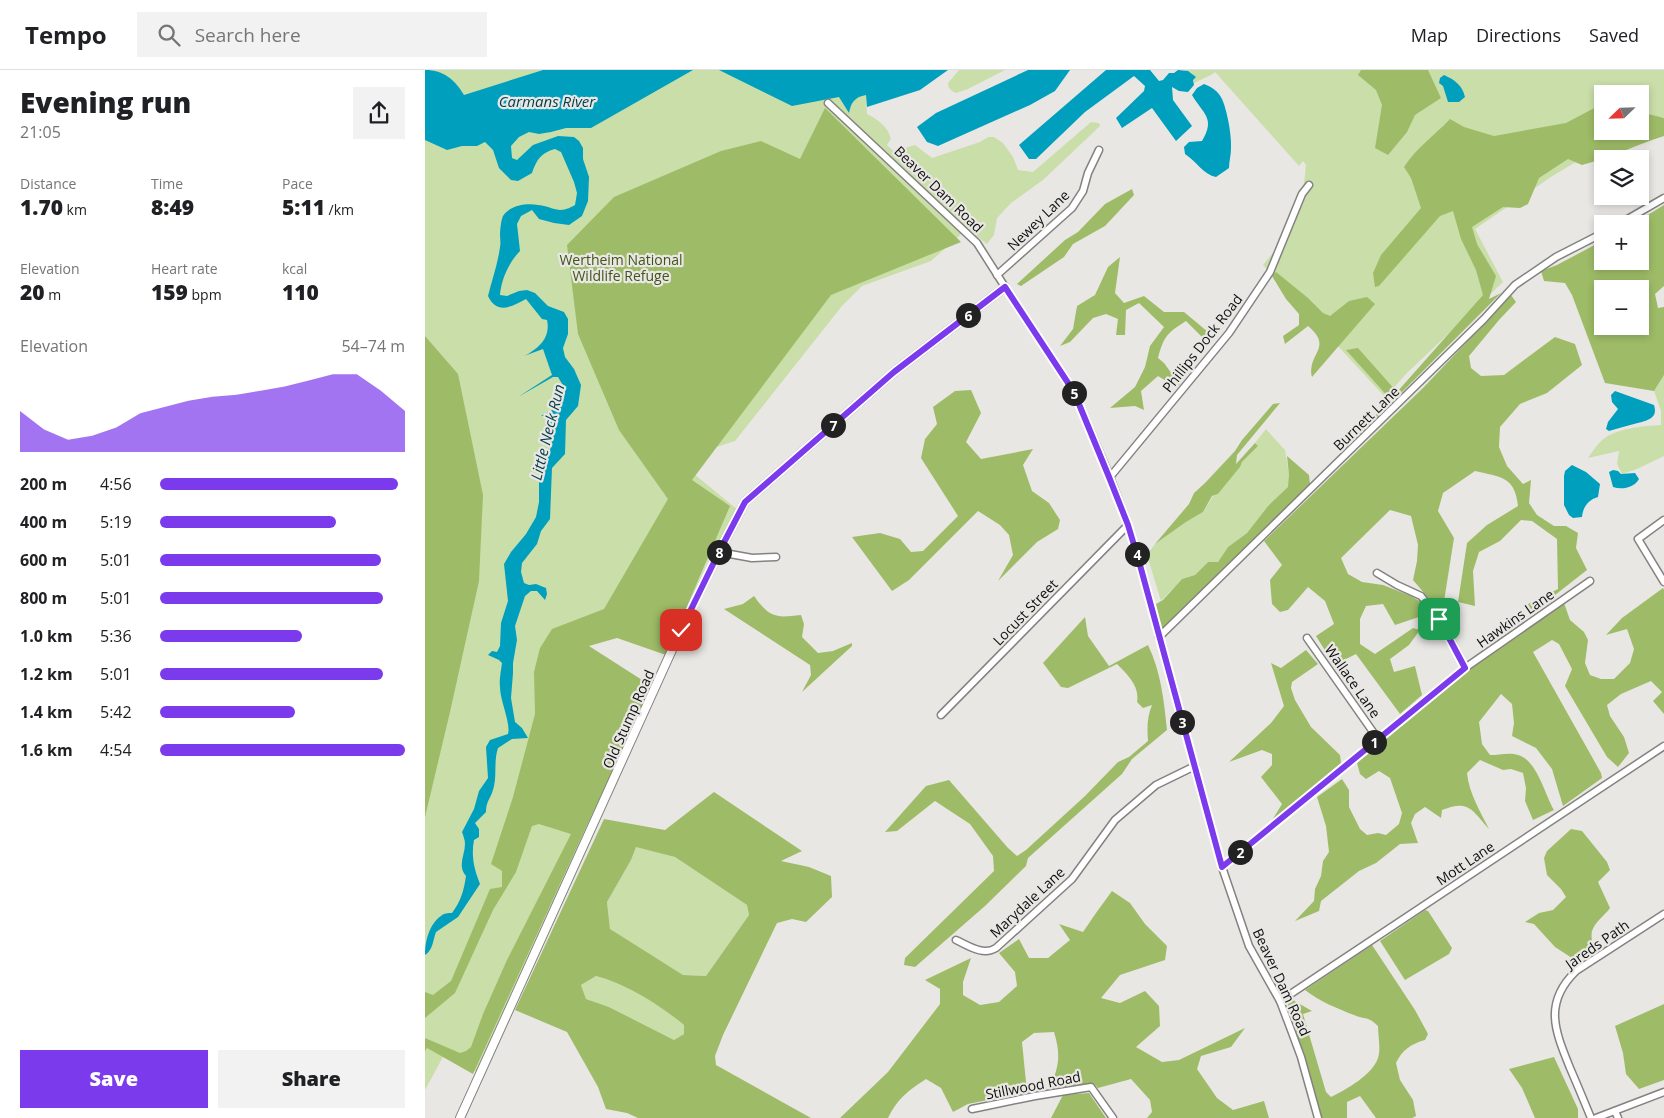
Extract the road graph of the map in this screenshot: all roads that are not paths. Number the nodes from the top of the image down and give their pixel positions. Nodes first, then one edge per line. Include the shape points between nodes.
1 (828, 103) dead end
2 (1099, 150) dead end
3 (1309, 185) dead end
4 (1664, 198) edge
5 (1635, 215) edge
6 (1594, 238) edge
7 (997, 275) junction
8 (1005, 287) junction
9 (1109, 477) junction
10 (1664, 520) edge
11 (1128, 525) junction
12 (719, 552) junction
13 (776, 557) dead end
14 (1377, 572) dead end
15 (1591, 581) dead end
16 (1664, 582) edge
17 (1159, 637) junction
18 (1307, 638) dead end
19 (1465, 668) junction
20 (941, 715) dead end
21 (1378, 739) junction
22 (1664, 746) edge
23 (1195, 766) junction
24 (1222, 867) junction
25 (1664, 914) edge
26 (956, 940) dead end
27 (1280, 1001) junction
28 (1664, 1092) edge
29 (971, 1109) dead end
30 (1615, 1111) junction
31 (460, 1118) edge
32 (1113, 1118) edge
33 (1318, 1118) edge
34 (1591, 1118) edge
35 (1596, 1118) edge
36 (1618, 1118) edge

1 - 7 street, Beaver Dam Road via 977,243
2 - 7 street, Newey Lane via 1083,191 1072,208
3 - 9 street, Phillips Dock Road via 1302,194 1270,272 1229,333
4 - 5 street
6 - 17 street, Burnett Lane via 1556,257 1515,284 1484,319
7 - 8 street, Beaver Dam Road
8 - 9 street, Beaver Dam Road via 1074,392
8 - 12 street, Old Stump Road via 894,372 745,502
9 - 11 street, Beaver Dam Road
10 - 16 street via 1638,539
11 - 17 street, Beaver Dam Road
11 - 20 street, Locust Street
12 - 13 street via 752,558
12 - 31 street, Old Stump Road
14 - 19 street via 1421,596 1441,621
15 - 19 street, Hawkins Lane
17 - 23 street, Beaver Dam Road
18 - 21 street, Wallace Lane
19 - 21 street, Hawkins Lane
21 - 24 street, Hawkins Lane
22 - 27 street, Mott Lane
23 - 24 street, Beaver Dam Road
23 - 26 street, Marydale Lane via 1156,785 1115,820 1072,879 997,948 979,951
24 - 27 street, Beaver Dam Road via 1249,946
25 - 34 street, Jareds Path via 1576,971 1557,1002 1554,1014 1557,1036
27 - 33 street, Beaver Dam Road via 1301,1057
28 - 30 street
29 - 32 street, Stillwood Road via 1091,1087
30 - 35 street
30 - 36 street

